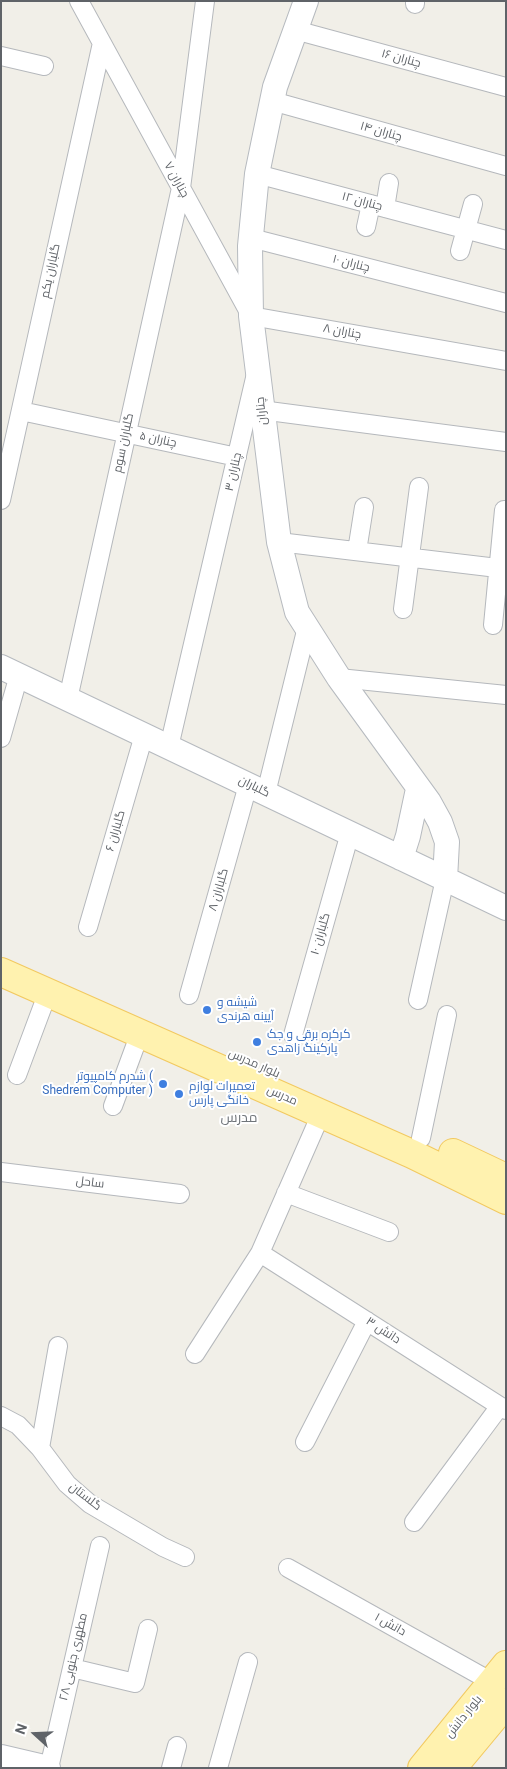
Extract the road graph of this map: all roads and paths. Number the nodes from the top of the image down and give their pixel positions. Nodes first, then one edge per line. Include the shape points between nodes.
1 (79, 1) edge
2 (205, 1) edge
3 (306, 1) edge
4 (295, 30) junction
5 (102, 43) junction
6 (1, 56) edge
7 (44, 66) dead end
8 (506, 87) edge
9 (272, 101) junction
10 (498, 164) edge
11 (256, 174) junction
12 (390, 183) dead end
13 (181, 188) junction
14 (473, 204) dead end
15 (378, 206) junction
16 (366, 227) dead end
17 (467, 230) junction
18 (250, 238) junction
19 (506, 240) edge
20 (460, 251) dead end
21 (506, 303) edge
22 (251, 316) junction
23 (506, 361) edge
24 (257, 368) junction
25 (261, 410) junction
26 (21, 411) junction
27 (126, 434) junction
28 (506, 442) edge
29 (237, 457) junction
30 (420, 487) dead end
31 (1, 500) edge
32 (364, 507) dead end
33 (504, 510) dead end
34 (279, 542) junction
35 (357, 551) junction
36 (410, 556) junction
37 (502, 568) edge
38 (403, 609) dead end
39 (493, 625) dead end
40 (307, 627) junction
41 (10, 671) edge
42 (339, 678) junction
43 (506, 695) edge
44 (68, 699) junction
45 (144, 735) junction
46 (1, 738) edge
47 (169, 747) junction
48 (257, 789) junction
49 (418, 789) junction
50 (350, 833) junction
51 (401, 858) junction
52 (445, 879) junction
53 (506, 908) edge
54 (88, 927) dead end
55 (1, 953) edge
56 (1, 972) edge
57 (48, 992) junction
58 (189, 995) dead end
59 (418, 1000) dead end
60 (446, 1015) dead end
61 (140, 1033) junction
62 (293, 1035) dead end
63 (17, 1075) dead end
64 (259, 1076) junction
65 (113, 1106) dead end
66 (321, 1114) junction
67 (421, 1138) junction
68 (1, 1172) edge
69 (506, 1178) edge
70 (286, 1193) junction
71 (180, 1194) dead end
72 (506, 1200) edge
73 (389, 1232) dead end
74 (260, 1253) junction
75 (367, 1321) junction
76 (58, 1346) dead end
77 (195, 1354) dead end
78 (503, 1408) edge
79 (1, 1416) edge
80 (305, 1442) dead end
81 (40, 1448) junction
82 (414, 1522) dead end
83 (100, 1546) dead end
84 (185, 1557) dead end
85 (288, 1568) dead end
86 (148, 1629) dead end
87 (248, 1662) dead end
88 (72, 1668) junction
89 (501, 1684) edge
90 (177, 1746) dead end
91 (1, 1757) edge
92 (48, 1768) edge
93 (171, 1768) edge
94 (218, 1768) edge
95 (422, 1768) edge
96 (452, 1768) edge

1 - 5 street, چناران ۷
2 - 13 street, گلباران سوم
3 - 4 street, چناران
4 - 8 street, چناران ۱۶
4 - 9 street, چناران
5 - 13 street, چناران ۷
5 - 26 street, گلباران یکم
6 - 7 street
9 - 10 street, چناران ۱۴
9 - 11 street, چناران
11 - 15 street, چناران ۱۲
11 - 18 street, چناران
12 - 15 street
13 - 22 street, چناران ۷
13 - 27 street, گلباران سوم
14 - 17 street
15 - 16 street
15 - 17 street, چناران ۱۲
17 - 19 street, چناران ۱۲
17 - 20 street
18 - 21 street, چناران ۱۰
18 - 22 street, چناران
22 - 23 street, چناران ۸
22 - 24 street, چناران
24 - 25 street, چناران
24 - 29 street, چناران ۳
25 - 28 street
25 - 34 street, چناران
26 - 27 street, ۵ چناران
26 - 31 street, گلباران یکم
27 - 29 street, ۵ چناران
27 - 44 street, گلباران سوم
29 - 47 street, چناران ۳
30 - 36 street
32 - 35 street
33 - 37 street
34 - 35 street
34 - 40 street, چناران via 297,612
35 - 36 street
36 - 37 street
36 - 38 street
37 - 39 street
40 - 42 street, چناران
40 - 48 street, گلباران ۸ via 289,705
41 - 44 street, گلباران
41 - 46 street
42 - 43 street
42 - 49 street, چناران
44 - 45 street, گلباران
45 - 47 street, گلباران
45 - 54 street, گلباران ۶
47 - 48 street, گلباران
48 - 50 street, گلباران
48 - 58 street, گلباران ۸
49 - 51 street
49 - 52 street, چناران via 429,802 447,842
50 - 51 street, گلباران
50 - 62 street, گلباران ۱۰
51 - 52 street, گلباران
52 - 53 street, گلباران
52 - 59 street
55 - 64 main road, بلوار مدرس
56 - 57 main road, مدرس
57 - 61 main road, مدرس
57 - 63 street
60 - 67 street
61 - 64 main road, مدرس
61 - 65 street
64 - 66 main road, مدرس
64 - 67 main road, بلوار مدرس
66 - 70 street
66 - 72 main road, مدرس
67 - 69 main road, بلوار مدرس
68 - 71 street, ساحل
70 - 73 street
70 - 74 street
74 - 75 street, دانش ۳
74 - 77 street
75 - 78 street, دانش ۳
75 - 80 street
76 - 81 street
78 - 82 street
79 - 81 street, گلستان via 18,1425
81 - 84 street, گلستان via 67,1484 90,1504
83 - 88 street, ۲۸ مطهری جنوبی
85 - 89 street, دانش ۱
86 - 88 street via 134,1683
87 - 94 street
88 - 92 street, ۲۸ مطهری جنوبی
89 - 95 main road, بلوار دانش
89 - 96 main road, بلوار دانش
90 - 93 street
91 - 92 street

